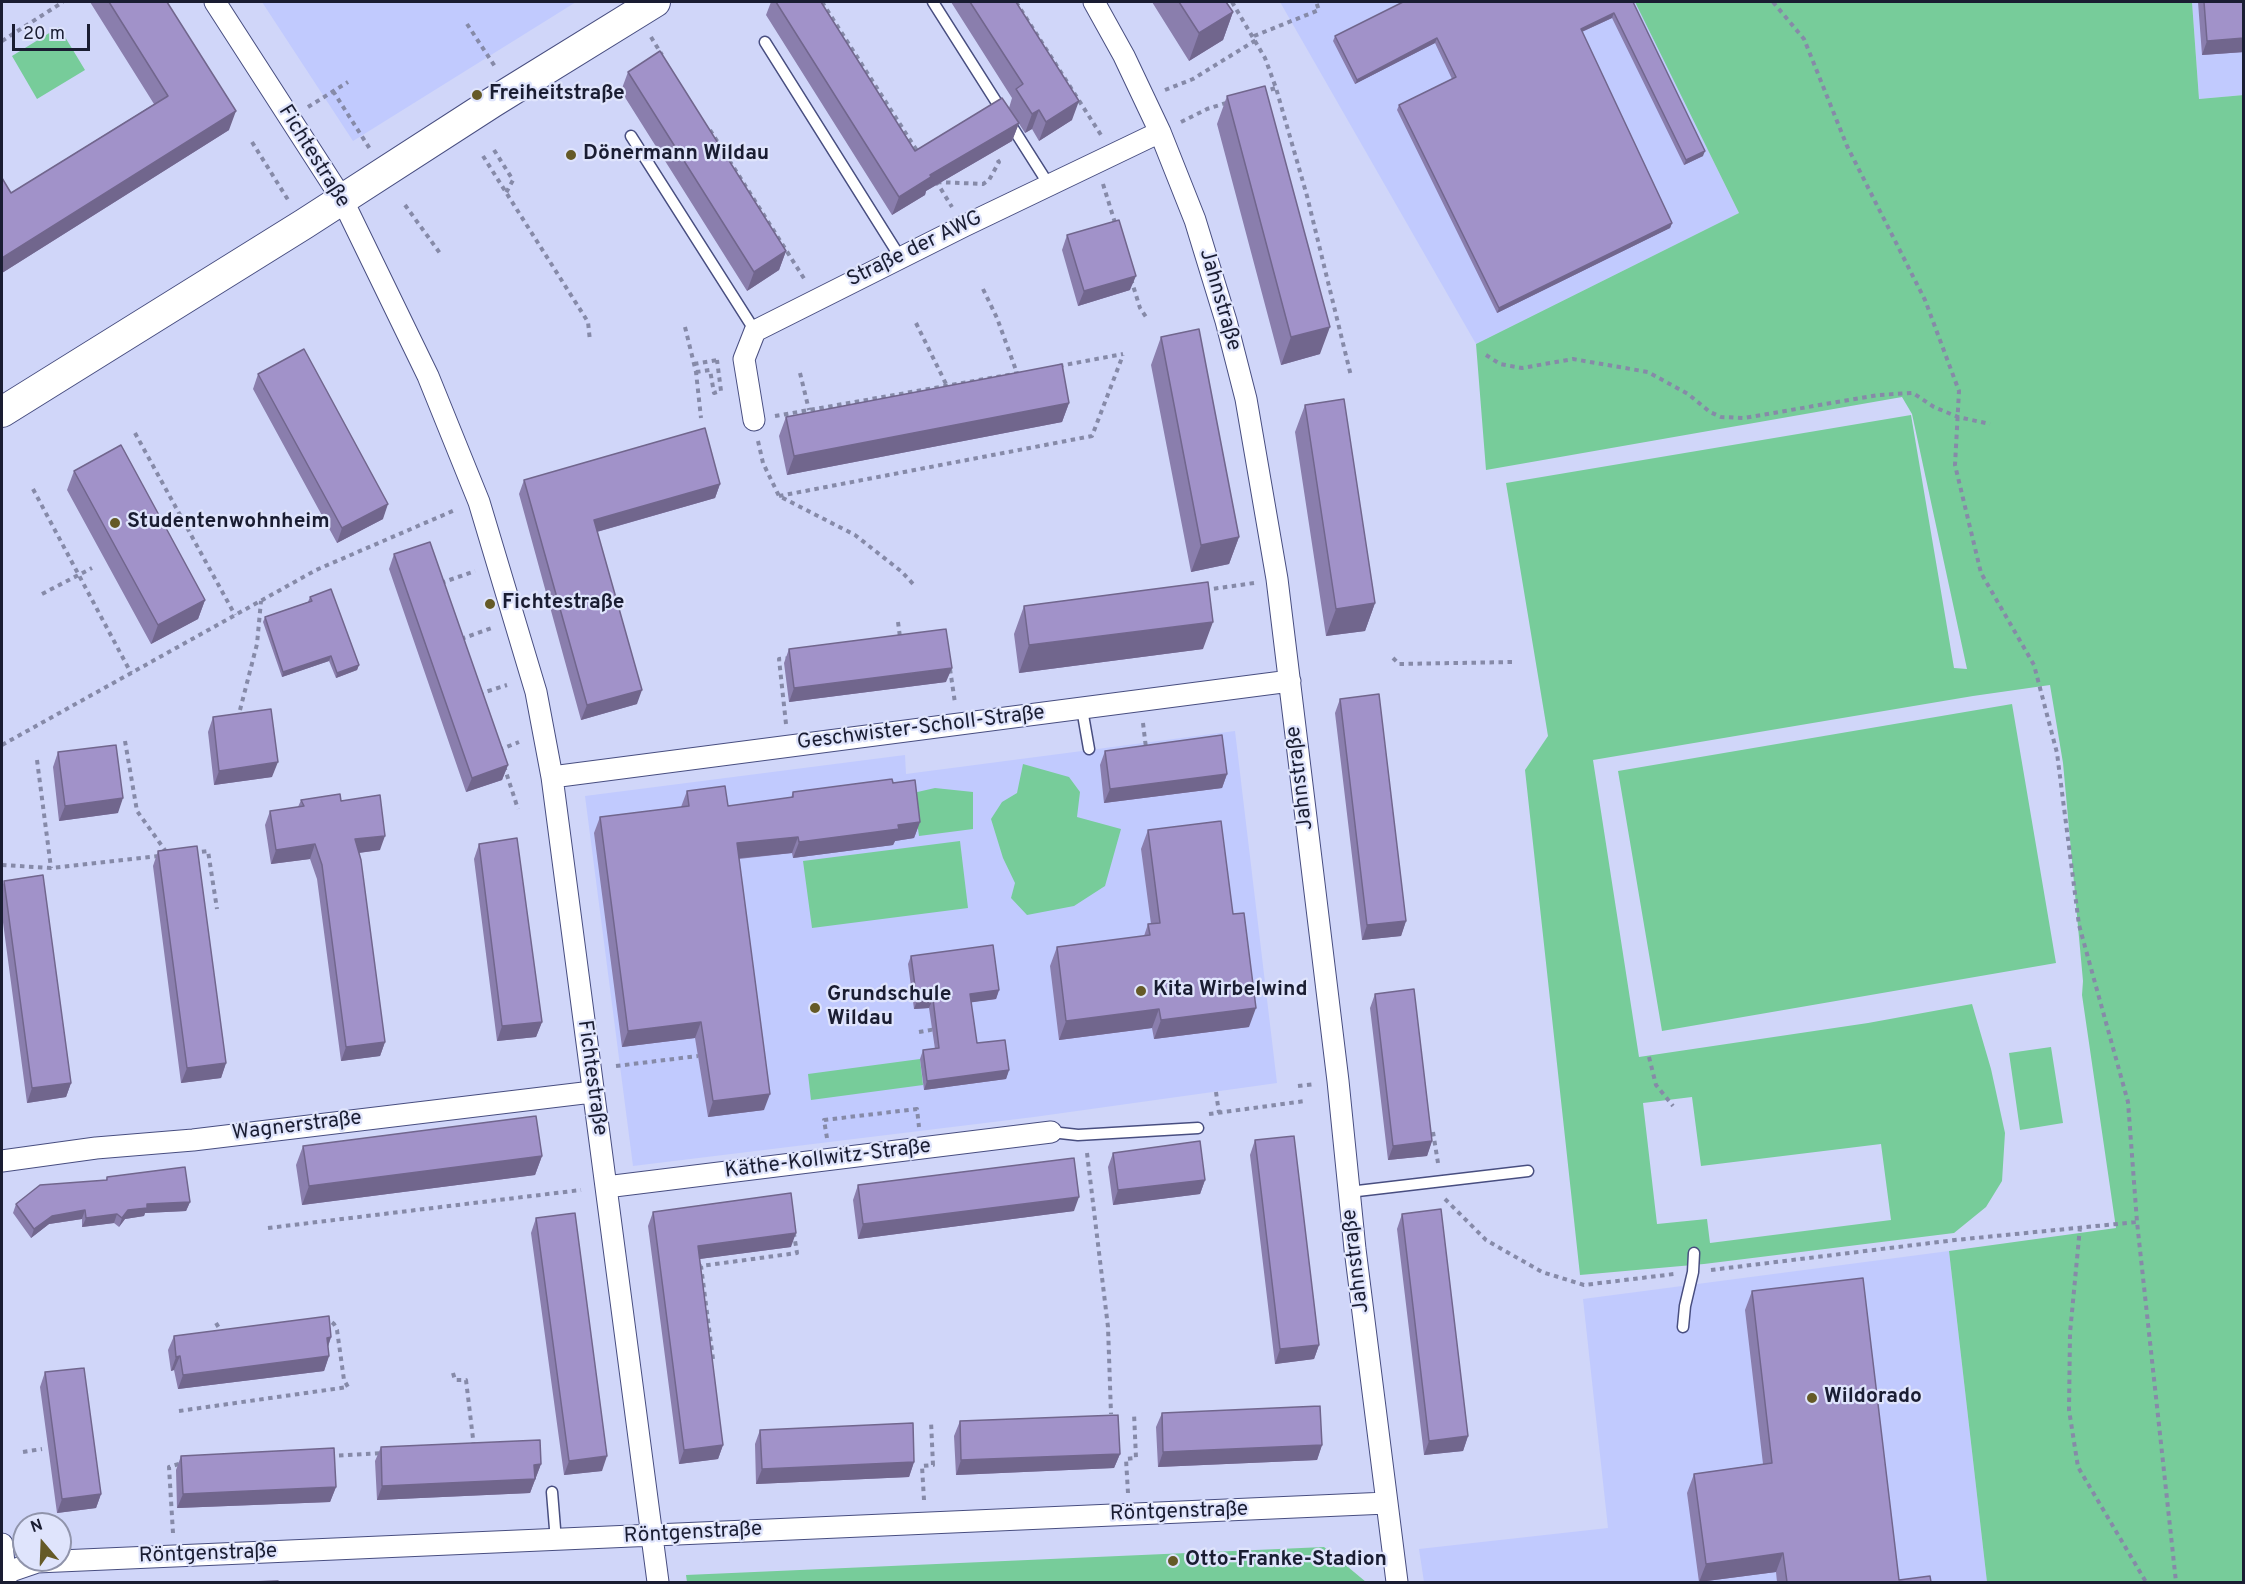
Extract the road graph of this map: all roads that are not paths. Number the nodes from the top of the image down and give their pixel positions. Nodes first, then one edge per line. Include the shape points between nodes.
1 (215, 2) edge
2 (655, 2) edge
3 (933, 2) edge
4 (1094, 2) edge
5 (765, 42) dead end
6 (1160, 132) junction
7 (631, 136) dead end
8 (1049, 185) junction
9 (342, 199) junction
10 (900, 257) junction
11 (755, 331) junction
12 (5, 403) edge
13 (753, 420) road end
14 (1290, 681) junction
15 (1083, 709) junction
16 (1089, 749) dead end
17 (552, 777) junction
18 (592, 1092) junction
19 (1198, 1128) dead end
20 (1051, 1132) joint
21 (2, 1161) edge
22 (1528, 1171) dead end
23 (606, 1187) junction
24 (1349, 1192) junction
25 (1694, 1252) dead end
26 (1683, 1327) dead end
27 (552, 1492) dead end
28 (1387, 1503) junction
29 (651, 1537) junction
30 (556, 1541) junction
31 (2, 1544) edge
32 (4, 1577) edge
33 (658, 1582) edge
34 (1397, 1582) edge

1 - 9 street, Fichtestraße
2 - 9 street
3 - 8 lane
4 - 6 street, Jahnstraße
5 - 10 lane
6 - 8 street, Straße der AWG
6 - 14 street, Jahnstraße via 1195,220 1246,399
7 - 11 lane
8 - 10 street, Straße der AWG
9 - 12 street
9 - 17 street, Fichtestraße via 429,376 479,502 536,692
10 - 11 street, Straße der AWG
11 - 13 street via 744,359
14 - 15 street, Geschwister-Scholl-Straße
14 - 24 street, Jahnstraße
15 - 16 lane
15 - 17 street, Geschwister-Scholl-Straße
17 - 18 street, Fichtestraße
18 - 21 street, Wagnerstraße
18 - 23 street, Fichtestraße
19 - 20 lane via 1078,1135
20 - 23 street, Käthe-Kollwitz-Straße
22 - 24 lane
23 - 29 street, Fichtestraße
24 - 28 street, Jahnstraße
25 - 26 lane
27 - 30 lane
28 - 29 street, Röntgenstraße
28 - 34 street, Jahnstraße
29 - 30 street, Röntgenstraße
29 - 33 street, Fichtestraße
30 - 32 street, Röntgenstraße via 37,1562
31 - 32 street

